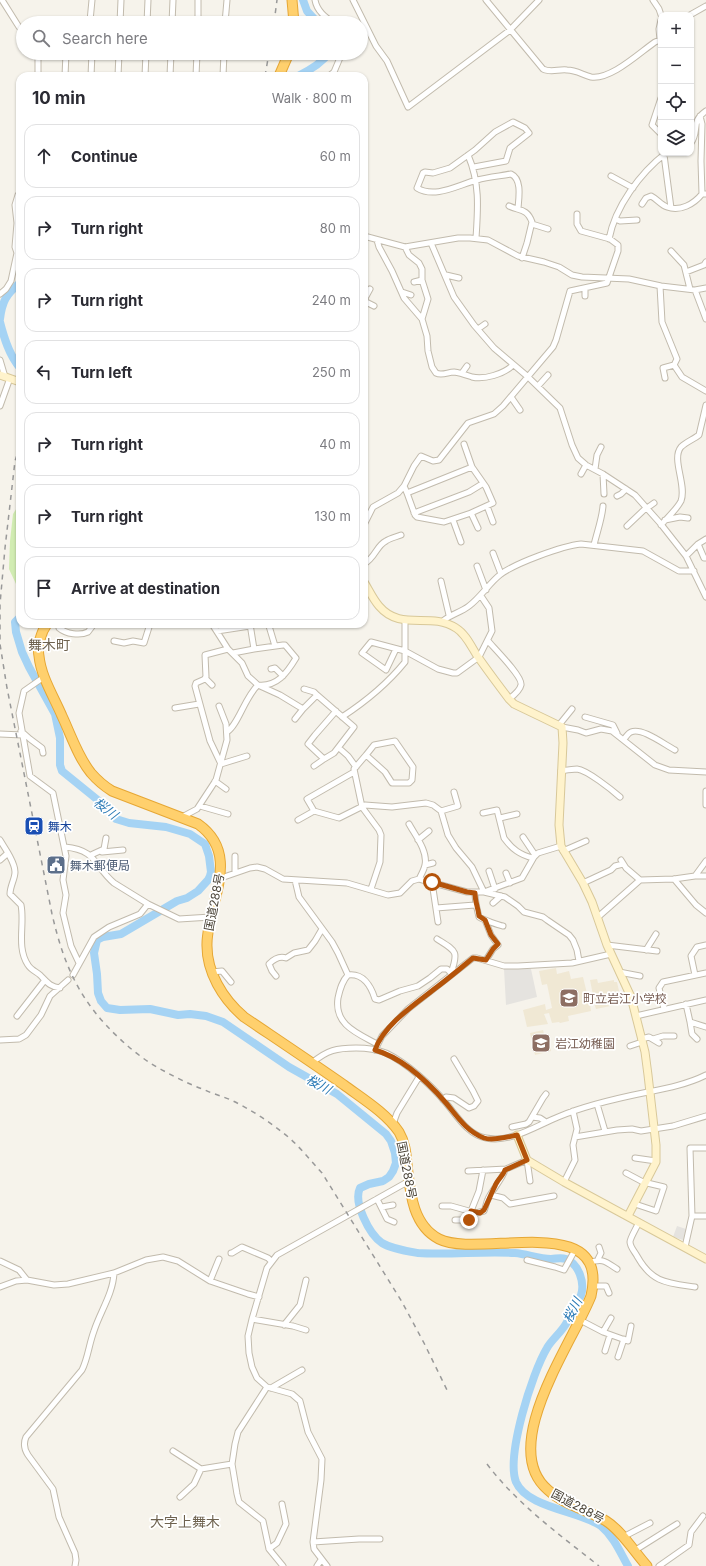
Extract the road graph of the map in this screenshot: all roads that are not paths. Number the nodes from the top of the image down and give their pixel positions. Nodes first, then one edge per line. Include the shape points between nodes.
1 (2, 0) edge
2 (92, 0) edge
3 (121, 0) edge
4 (148, 0) edge
5 (173, 0) edge
6 (198, 0) edge
7 (226, 0) edge
8 (292, 0) edge
9 (315, 0) edge
10 (353, 0) edge
11 (486, 0) edge
12 (539, 0) edge
13 (653, 0) edge
14 (706, 6) edge
15 (660, 12) edge
16 (694, 13) edge
17 (91, 16) edge
18 (120, 16) edge
19 (147, 16) edge
20 (172, 16) edge
21 (198, 16) edge
22 (225, 16) edge
23 (293, 16) edge
24 (325, 16) edge
25 (361, 16) edge
26 (16, 22) edge
27 (368, 30) edge
28 (510, 30) junction
29 (658, 41) edge
30 (38, 60) edge
31 (66, 60) edge
32 (92, 60) edge
33 (119, 60) edge
34 (146, 60) edge
35 (171, 60) edge
36 (197, 60) edge
37 (224, 60) edge
38 (286, 60) edge
39 (339, 60) edge
40 (38, 72) edge
41 (65, 72) edge
42 (91, 72) edge
43 (118, 72) edge
44 (145, 72) edge
45 (170, 72) edge
46 (196, 72) edge
47 (223, 72) edge
48 (280, 72) edge
49 (334, 72) edge
50 (658, 107) edge
51 (706, 111) edge
52 (700, 116) junction
53 (658, 131) edge
54 (694, 138) edge
55 (468, 155) junction
56 (662, 156) edge
57 (665, 156) edge
58 (474, 167) junction
59 (611, 176) dead end
60 (476, 180) junction
61 (633, 188) junction
62 (704, 194) edge
63 (16, 202) edge
64 (642, 204) dead end
65 (509, 206) dead end
66 (518, 208) junction
67 (671, 208) junction
68 (16, 214) edge
69 (577, 214) dead end
70 (615, 219) junction
71 (637, 220) dead end
72 (532, 224) junction
73 (548, 229) dead end
74 (16, 235) edge
75 (368, 237) edge
76 (476, 238) junction
77 (609, 239) junction
78 (377, 240) junction
79 (431, 243) junction
80 (405, 247) junction
81 (16, 248) edge
82 (671, 251) dead end
83 (522, 258) junction
84 (706, 262) edge
85 (16, 263) edge
86 (686, 272) junction
87 (446, 275) junction
88 (459, 278) dead end
89 (608, 278) junction
90 (422, 280) junction
91 (414, 282) dead end
92 (660, 286) junction
93 (585, 288) junction
94 (706, 288) edge
95 (370, 289) dead end
96 (692, 290) junction
97 (402, 292) junction
98 (368, 293) edge
99 (0, 294) edge
100 (411, 295) dead end
101 (585, 296) dead end
102 (368, 303) edge
103 (374, 306) dead end
104 (422, 319) junction
105 (706, 319) edge
106 (485, 324) dead end
107 (478, 329) junction
108 (0, 360) edge
109 (513, 365) junction
110 (674, 365) junction
111 (467, 366) dead end
112 (462, 373) junction
113 (548, 375) dead end
114 (527, 376) junction
115 (5, 377) edge
116 (665, 378) dead end
117 (16, 381) edge
118 (538, 386) junction
119 (706, 391) edge
120 (511, 397) junction
121 (1, 403) edge
122 (706, 406) edge
123 (520, 410) dead end
124 (464, 444) dead end
125 (601, 447) dead end
126 (586, 464) junction
127 (472, 467) junction
128 (595, 469) junction
129 (581, 474) dead end
130 (603, 474) junction
131 (482, 484) junction
132 (404, 486) junction
133 (626, 489) junction
134 (407, 493) junction
135 (604, 494) dead end
136 (617, 496) dead end
137 (654, 503) dead end
138 (487, 506) junction
139 (603, 506) dead end
140 (646, 508) junction
141 (414, 513) junction
142 (471, 513) junction
143 (368, 516) edge
144 (688, 518) dead end
145 (453, 520) junction
146 (493, 522) dead end
147 (663, 523) junction
148 (627, 526) dead end
149 (478, 528) dead end
150 (401, 535) dead end
151 (706, 539) edge
152 (461, 542) dead end
153 (698, 544) junction
154 (594, 545) junction
155 (493, 553) dead end
156 (686, 556) junction
157 (706, 558) edge
158 (368, 562) edge
159 (477, 566) dead end
160 (694, 571) junction
161 (501, 574) junction
162 (441, 581) dead end
163 (368, 589) edge
164 (486, 590) junction
165 (481, 596) junction
166 (706, 597) edge
167 (449, 615) junction
168 (405, 621) junction
169 (443, 622) junction
170 (45, 628) edge
171 (59, 628) edge
172 (91, 628) edge
173 (149, 628) edge
174 (215, 628) edge
175 (234, 628) edge
176 (250, 628) edge
177 (270, 628) edge
178 (217, 631) junction
179 (288, 640) dead end
180 (114, 641) dead end
181 (488, 641) junction
182 (283, 645) junction
183 (275, 646) junction
184 (228, 649) junction
185 (254, 649) junction
186 (396, 649) junction
187 (405, 651) junction
188 (233, 653) junction
189 (479, 657) junction
190 (271, 669) dead end
191 (283, 676) junction
192 (42, 678) junction
193 (205, 678) junction
194 (212, 684) dead end
195 (258, 685) junction
196 (304, 689) dead end
197 (317, 695) junction
198 (509, 700) junction
199 (199, 704) junction
200 (219, 706) dead end
201 (174, 708) dead end
202 (303, 709) junction
203 (572, 709) dead end
204 (336, 711) junction
205 (342, 716) junction
206 (585, 717) dead end
207 (294, 719) dead end
208 (560, 726) junction
209 (227, 732) junction
210 (617, 733) junction
211 (0, 734) edge
212 (26, 734) junction
213 (624, 739) junction
214 (339, 748) junction
215 (675, 750) dead end
216 (43, 753) dead end
217 (366, 755) junction
218 (247, 756) dead end
219 (324, 759) junction
220 (221, 764) junction
221 (314, 766) dead end
222 (355, 769) junction
223 (562, 771) junction
224 (706, 772) edge
225 (215, 780) junction
226 (226, 789) dead end
227 (706, 791) edge
228 (454, 792) dead end
229 (620, 797) dead end
230 (706, 805) edge
231 (200, 806) junction
232 (362, 807) junction
233 (314, 811) junction
234 (441, 811) junction
235 (482, 813) dead end
236 (228, 814) dead end
237 (517, 814) dead end
238 (182, 817) junction
239 (500, 818) junction
240 (298, 820) dead end
241 (409, 824) dead end
242 (429, 831) dead end
243 (523, 837) dead end
244 (106, 838) dead end
245 (0, 840) edge
246 (418, 840) junction
247 (586, 841) dead end
248 (65, 847) junction
249 (562, 848) junction
250 (123, 850) dead end
251 (101, 852) junction
252 (8, 853) junction
253 (91, 855) junction
254 (235, 856) dead end
255 (534, 857) junction
256 (0, 860) edge
257 (706, 861) edge
258 (434, 863) dead end
259 (425, 864) junction
260 (489, 871) dead end
261 (236, 873) junction
262 (506, 873) dead end
263 (695, 876) junction
264 (706, 876) edge
265 (221, 878) junction
266 (419, 879) junction
267 (674, 879) junction
268 (295, 880) junction
269 (640, 880) junction
270 (432, 882) junction
271 (510, 883) junction
272 (583, 883) junction
273 (371, 889) junction
274 (495, 889) junction
275 (484, 892) junction
276 (475, 893) junction
277 (501, 896) junction
278 (493, 903) dead end
279 (149, 904) junction
280 (475, 905) junction
281 (436, 908) junction
282 (706, 913) edge
283 (211, 917) junction
284 (598, 917) junction
285 (485, 920) junction
286 (438, 922) dead end
287 (503, 926) dead end
288 (322, 929) junction
289 (656, 934) dead end
290 (437, 940) dead end
291 (607, 944) junction
292 (706, 945) edge
293 (646, 950) junction
294 (656, 951) dead end
295 (611, 954) junction
296 (486, 960) junction
297 (579, 961) junction
298 (79, 963) junction
299 (212, 972) junction
300 (619, 972) junction
301 (706, 973) edge
302 (451, 974) junction
303 (72, 975) dead end
304 (348, 975) junction
305 (694, 975) junction
306 (276, 976) dead end
307 (640, 976) dead end
308 (45, 980) junction
309 (68, 980) dead end
310 (231, 982) dead end
311 (60, 988) junction
312 (706, 1000) edge
313 (686, 1004) junction
314 (664, 1009) junction
315 (17, 1016) dead end
316 (636, 1016) junction
317 (690, 1022) junction
318 (706, 1027) edge
319 (674, 1036) dead end
320 (653, 1039) junction
321 (697, 1039) dead end
322 (0, 1040) edge
323 (642, 1040) junction
324 (659, 1044) dead end
325 (630, 1046) dead end
326 (376, 1047) junction
327 (454, 1059) dead end
328 (312, 1063) junction
329 (706, 1075) edge
330 (419, 1077) junction
331 (650, 1091) junction
332 (546, 1094) dead end
333 (443, 1100) junction
334 (597, 1104) junction
335 (573, 1111) junction
336 (706, 1116) edge
337 (532, 1117) junction
338 (546, 1122) junction
339 (393, 1124) junction
340 (512, 1127) dead end
341 (655, 1129) junction
342 (605, 1131) junction
343 (517, 1135) junction
344 (575, 1137) junction
345 (706, 1148) edge
346 (635, 1158) dead end
347 (527, 1160) junction
348 (656, 1161) junction
349 (483, 1170) junction
350 (505, 1170) junction
351 (468, 1171) dead end
352 (626, 1173) dead end
353 (409, 1181) junction
354 (530, 1182) dead end
355 (564, 1182) junction
356 (647, 1182) junction
357 (491, 1195) junction
358 (554, 1196) dead end
359 (377, 1199) junction
360 (635, 1204) junction
361 (393, 1205) dead end
362 (442, 1206) dead end
363 (382, 1207) junction
364 (471, 1211) junction
365 (628, 1216) junction
366 (692, 1216) junction
367 (706, 1216) edge
368 (455, 1220) dead end
369 (394, 1222) dead end
370 (639, 1222) junction
371 (599, 1247) dead end
372 (685, 1248) junction
373 (231, 1253) dead end
374 (573, 1254) junction
375 (219, 1259) dead end
376 (706, 1259) edge
377 (527, 1260) dead end
378 (598, 1260) junction
379 (0, 1261) edge
380 (271, 1261) junction
381 (588, 1263) junction
382 (617, 1269) dead end
383 (114, 1273) junction
384 (27, 1280) junction
385 (306, 1280) dead end
386 (210, 1281) junction
387 (593, 1286) junction
388 (0, 1287) edge
389 (695, 1287) dead end
390 (609, 1293) dead end
391 (259, 1297) junction
392 (611, 1318) dead end
393 (252, 1319) junction
394 (580, 1320) junction
395 (284, 1324) junction
396 (631, 1326) dead end
397 (306, 1330) dead end
398 (603, 1332) junction
399 (610, 1335) junction
400 (624, 1339) junction
401 (605, 1351) dead end
402 (618, 1357) dead end
403 (302, 1370) dead end
404 (269, 1387) junction
405 (173, 1451) dead end
406 (232, 1464) junction
407 (201, 1469) junction
408 (180, 1498) dead end
409 (282, 1504) dead end
410 (703, 1516) dead end
411 (650, 1523) dead end
412 (677, 1524) dead end
413 (623, 1537) junction
414 (380, 1538) dead end
415 (313, 1542) junction
416 (270, 1549) junction
417 (634, 1551) junction
418 (321, 1560) junction
419 (75, 1566) edge
420 (283, 1566) edge
421 (318, 1566) edge
422 (327, 1566) edge
423 (647, 1566) edge
424 (659, 1566) edge

1 - 26 street
2 - 17 street
3 - 18 street
4 - 19 street
5 - 20 street
6 - 21 street
7 - 22 street
8 - 23 highway
9 - 24 street via 317,8
10 - 25 street
11 - 28 street
12 - 28 street
13 - 15 street
14 - 16 street
27 - 28 street via 387,61 408,107
28 - 29 street via 543,69 568,70 591,77 616,70
30 - 40 street
31 - 41 street
32 - 42 street
33 - 43 street
34 - 44 street
35 - 45 street
36 - 46 street
37 - 47 street
38 - 48 highway
39 - 49 street
50 - 53 street via 652,125
51 - 52 street
52 - 54 street via 696,123
52 - 62 street via 700,161
55 - 58 street
55 - 58 street via 495,132 512,123 521,125 529,133 510,148 506,161
55 - 60 street via 450,168 423,173 417,188 427,193 459,187
56 - 61 street via 646,169
57 - 67 street
58 - 60 street
59 - 61 street
60 - 66 street via 513,175 518,184
60 - 76 street
61 - 70 street
62 - 67 street via 680,209
63 - 68 street
64 - 67 street via 651,196
65 - 66 street
66 - 72 street via 528,214
69 - 77 street via 577,224 581,231
70 - 71 street
70 - 77 street
72 - 73 street
72 - 83 street
74 - 81 street
75 - 78 street
76 - 79 street
76 - 83 street via 492,242
77 - 89 street via 619,247
78 - 80 street
78 - 97 street
79 - 80 street
79 - 87 street
80 - 90 street via 408,255 420,266
82 - 86 street via 684,265
83 - 89 street via 559,267 572,275
84 - 86 street
85 - 99 street via 11,281
86 - 96 street
87 - 88 street
87 - 107 street via 454,297
89 - 92 street via 629,279
89 - 93 street via 607,283
90 - 91 street
90 - 104 street via 428,299
92 - 96 street
92 - 110 street via 662,322 677,359
93 - 101 street
93 - 114 street via 570,292 553,347
94 - 96 street
95 - 98 street
96 - 105 street
97 - 100 street
97 - 104 street
102 - 103 street
104 - 112 street via 432,367 436,373
106 - 107 street
107 - 109 street
108 - 115 street
109 - 112 street via 509,370 477,378
109 - 114 street
110 - 116 street via 663,368
110 - 119 street via 682,377
111 - 112 street
113 - 118 street
114 - 118 street
114 - 120 street
115 - 117 street
115 - 121 street
118 - 126 street via 560,408 574,452
120 - 123 street
120 - 132 street via 494,414 468,423 439,460 433,461 421,456
122 - 147 street via 699,435 679,450 678,467 682,496
124 - 127 street
125 - 128 street
126 - 128 street
126 - 129 street
127 - 131 street
127 - 134 street
128 - 130 street
130 - 133 street
130 - 135 street
131 - 138 street via 493,503
131 - 141 street via 469,492
132 - 134 street
132 - 143 street via 398,493 372,507
133 - 136 street
133 - 140 street
134 - 141 street
137 - 140 street
138 - 142 street
138 - 146 street
139 - 154 street
140 - 147 street
140 - 148 street
141 - 145 street via 417,517 444,522
142 - 145 street
142 - 149 street
144 - 147 street via 680,517
145 - 152 street
147 - 156 street
150 - 158 street via 382,544
151 - 153 street
153 - 156 street
153 - 157 street
154 - 160 street via 643,551 680,571
154 - 161 street via 571,545
155 - 161 street
156 - 160 street
159 - 164 street
160 - 166 street
161 - 164 street
162 - 167 street
163 - 168 street via 384,611
164 - 165 street
165 - 167 street via 468,607
165 - 181 street via 489,608 492,628
167 - 169 street
168 - 169 street
168 - 187 street
169 - 189 street via 458,629
170 - 192 highway, 国道288号 via 38,653
171 - 172 street via 67,633 79,634 88,632
173 - 180 street via 143,643
174 - 178 street
175 - 178 street
176 - 185 street
177 - 183 street
178 - 184 street
179 - 182 street
181 - 189 street
181 - 198 street via 521,682 520,688
182 - 183 street
182 - 191 street via 296,658
183 - 185 street
184 - 188 street
184 - 193 street via 205,656
185 - 188 street
186 - 186 street via 371,642 362,653 386,670
186 - 187 street
187 - 189 street via 428,664 453,673 461,671
187 - 205 street via 405,662 398,670 356,708
188 - 195 street via 242,663 248,676
189 - 198 street
190 - 191 street via 275,668
191 - 195 street via 269,686
192 - 212 street via 24,691 19,713
192 - 238 highway, 国道288号 via 75,744 96,778 123,796
193 - 194 street
193 - 199 street via 195,684
195 - 202 street
195 - 209 street
196 - 197 street
197 - 202 street
197 - 204 street
198 - 208 street via 521,709
199 - 201 street
199 - 220 street via 210,741
200 - 209 street
202 - 207 street
203 - 208 street
204 - 205 street
204 - 219 street via 308,744
205 - 214 street via 354,727
206 - 210 street via 613,725
208 - 210 street via 586,733 604,729
208 - 223 street via 563,734
209 - 220 street
210 - 213 street
211 - 212 street
212 - 216 street via 42,748
212 - 248 street via 30,776 53,793
213 - 215 street via 637,731
213 - 224 street via 651,763 662,768
214 - 219 street
214 - 222 street via 348,756
217 - 217 street via 385,772 392,783 409,783 412,780 413,767 395,741 374,745
217 - 222 street
218 - 220 street
219 - 221 street
220 - 225 street
222 - 232 street
222 - 233 street via 307,799
223 - 229 street via 584,771
223 - 249 street via 558,825
225 - 226 street
225 - 231 street
227 - 230 street
228 - 234 street via 458,806
231 - 236 street
231 - 238 street
232 - 233 street via 340,818
232 - 234 street via 400,807 426,803
232 - 273 street via 381,835 380,862
233 - 240 street
234 - 275 street via 448,835 472,867
235 - 239 street via 497,810
237 - 239 street
238 - 265 highway, 国道288号 via 203,827 213,839 220,859
239 - 255 street via 504,838 521,854
241 - 246 street
242 - 246 street
243 - 255 street
244 - 251 street via 106,847
245 - 252 street
246 - 259 street via 425,855
247 - 249 street
248 - 253 street
248 - 298 street via 67,863 63,913 71,946
249 - 255 street via 542,852
249 - 272 street
250 - 251 street
251 - 253 street
252 - 256 street
252 - 308 street via 15,873 10,894 21,904 21,937 26,961 29,967
253 - 279 street via 108,878
254 - 261 street
255 - 271 street via 526,874
257 - 263 street
258 - 259 street
259 - 266 street
260 - 274 street
261 - 265 street
261 - 268 street via 257,867 283,879
262 - 271 street
263 - 264 street
263 - 267 street
265 - 283 highway, 国道288号
266 - 270 street
266 - 273 street via 393,895 385,895
267 - 269 street
267 - 282 street
268 - 273 street via 334,882
268 - 288 street via 298,897
269 - 272 street via 622,862
269 - 284 street
270 - 276 street
270 - 281 street
271 - 274 street
272 - 284 street
274 - 275 street
275 - 276 street
275 - 277 street
276 - 280 street
277 - 278 street
277 - 297 street via 524,912 543,917 569,935 575,944
279 - 283 street via 178,919
279 - 298 street via 140,914 99,932
280 - 281 street
280 - 285 street via 480,917
281 - 286 street
283 - 299 highway, 国道288号 via 207,943
284 - 291 street
285 - 287 street
285 - 296 street via 498,944
288 - 304 street via 338,952
288 - 306 street via 308,950 275,959 269,964
289 - 293 street
290 - 302 street via 454,952 456,959
291 - 293 street
291 - 295 street
292 - 305 street via 697,947 690,956
293 - 294 street
295 - 297 street
295 - 300 street
296 - 297 street via 504,966
296 - 302 street via 473,958
298 - 303 street
299 - 310 street via 222,971
299 - 328 highway, 国道288号 via 221,991 239,1013
300 - 307 street
300 - 316 street via 631,997
301 - 305 street
302 - 304 street via 444,968 441,969 418,986 379,1000 365,980 356,975
302 - 326 street via 408,1008
304 - 326 street via 339,993 339,1014 342,1021 352,1030
305 - 314 street via 663,982 659,988
308 - 311 street via 50,986
308 - 315 street
309 - 311 street
311 - 322 street via 50,996 41,1015 26,1035
312 - 313 street
313 - 314 street
313 - 317 street
314 - 316 street
316 - 323 street
317 - 318 street
317 - 321 street via 692,1034
319 - 320 street
320 - 323 street via 649,1037
320 - 324 street
323 - 325 street
323 - 331 street
326 - 328 street via 331,1050
326 - 330 street via 403,1063
327 - 333 street via 478,1101 469,1108 451,1097
328 - 339 highway, 国道288号 via 370,1104
329 - 331 street via 683,1084
330 - 333 street
330 - 339 street
331 - 334 street
331 - 341 street
332 - 337 street
333 - 343 street via 467,1127 483,1137
334 - 335 street
334 - 342 street
335 - 338 street
335 - 344 street via 577,1129
336 - 341 street
337 - 338 street
337 - 340 street via 526,1124
338 - 343 street
339 - 353 highway, 国道288号 via 404,1144
341 - 342 street
341 - 348 street
342 - 344 street
343 - 347 street
344 - 355 street via 575,1160
345 - 366 street via 690,1148
346 - 348 street
347 - 350 street
347 - 354 street
347 - 355 street
348 - 356 street
349 - 350 street
349 - 351 street
349 - 364 street via 479,1191
350 - 357 street
352 - 356 street
353 - 359 street
353 - 374 highway, 国道288号 via 415,1208 422,1224 443,1240 468,1243 550,1243 567,1246
355 - 365 street
356 - 360 street
356 - 360 street via 664,1188 656,1211
357 - 358 street via 504,1198 510,1204
357 - 364 street via 484,1211
359 - 363 street
359 - 380 street via 280,1252
360 - 365 street
361 - 363 street
362 - 364 street
363 - 369 street via 387,1219
364 - 368 street via 469,1220
365 - 370 street
366 - 367 street
366 - 372 street
370 - 372 street
370 - 389 street via 630,1242 642,1264 663,1282
371 - 378 street via 601,1253
372 - 376 street
373 - 380 street via 242,1247
374 - 377 street via 564,1270
374 - 381 highway, 国道288号
375 - 386 street
378 - 381 street
378 - 382 street
379 - 384 street via 19,1270
380 - 391 street
381 - 387 highway, 国道288号
383 - 384 street via 68,1284 45,1284
383 - 386 street via 146,1260 163,1258 178,1261
383 - 419 street via 113,1286 94,1331 82,1370 26,1437 24,1443 28,1455 53,1489 59,1517 75,1553
384 - 388 street
385 - 395 street via 300,1305
386 - 391 street
387 - 390 street via 606,1286
387 - 394 highway, 国道288号
391 - 393 street
392 - 398 street
393 - 395 street
393 - 404 street via 248,1336 250,1361 256,1376
394 - 398 street
394 - 413 highway, 国道288号 via 546,1388 531,1436 531,1461 538,1479 549,1492 608,1522
395 - 397 street
396 - 400 street via 628,1340
398 - 399 street
399 - 400 street
399 - 401 street
400 - 402 street
403 - 404 street
404 - 406 street via 238,1432
404 - 415 street via 292,1394 300,1401 308,1432 322,1459
405 - 407 street
406 - 407 street
406 - 416 street via 239,1502 263,1521
407 - 408 street via 194,1484
409 - 416 street via 286,1524 277,1543
410 - 424 street via 691,1532 689,1545
411 - 413 street
412 - 417 street
413 - 417 highway, 国道288号
414 - 415 street
415 - 418 street
416 - 420 street
417 - 423 highway, 国道288号
418 - 421 street
418 - 422 street

